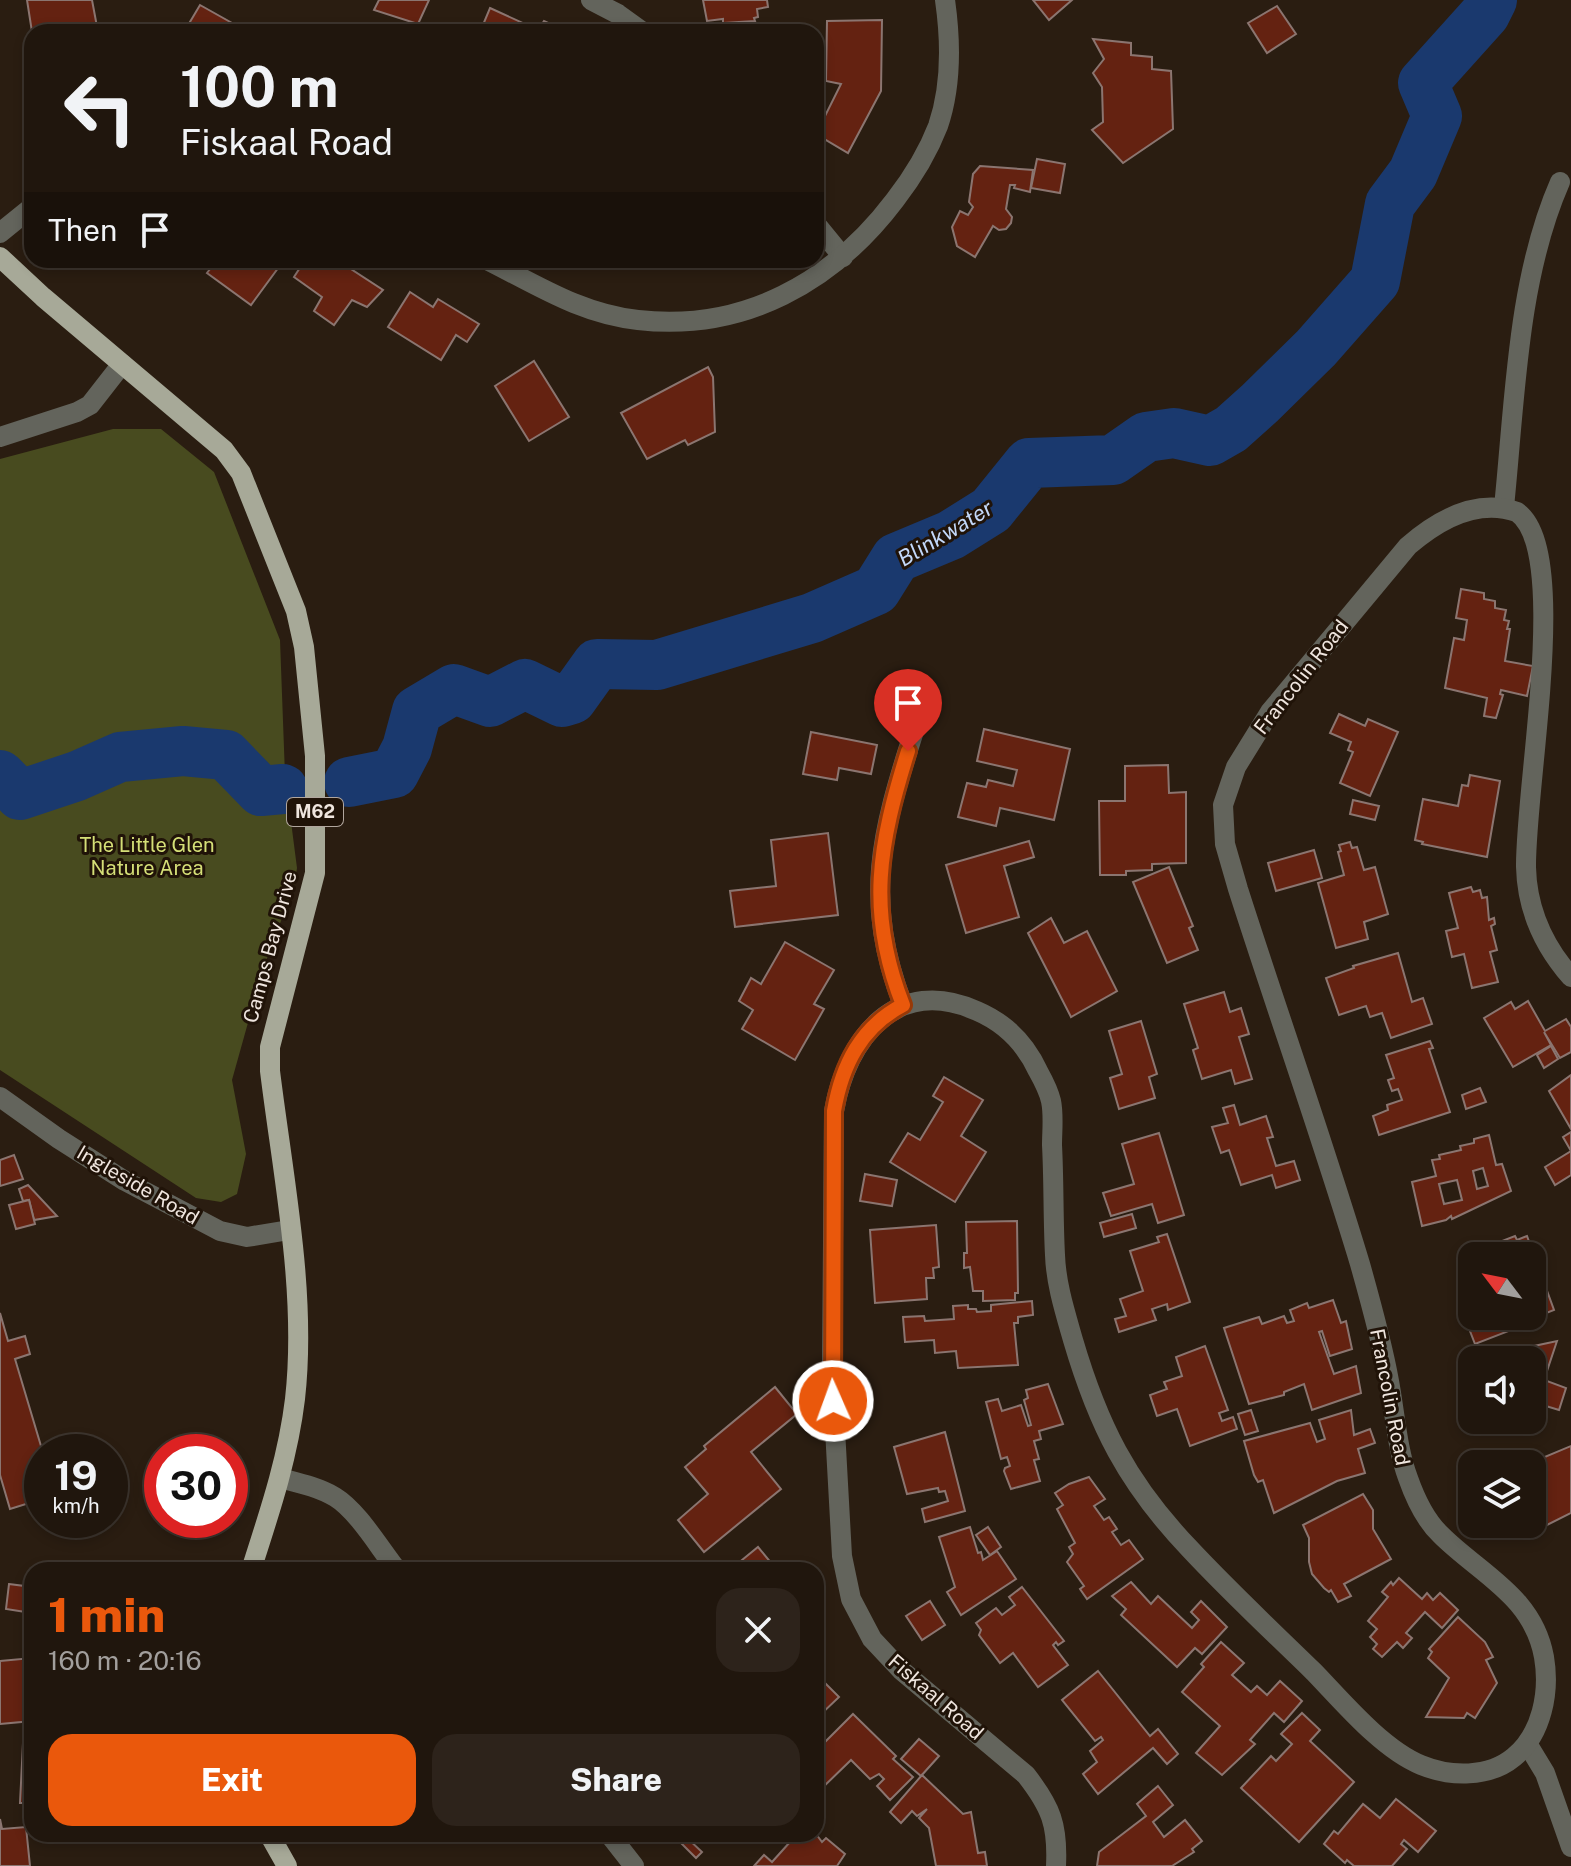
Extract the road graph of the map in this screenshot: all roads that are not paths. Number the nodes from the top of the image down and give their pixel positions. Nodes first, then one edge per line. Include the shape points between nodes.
1 (591, 0) edge
2 (945, 0) edge
3 (632, 24) edge
4 (1560, 182) dead end
5 (24, 214) edge
6 (0, 233) edge
7 (824, 234) edge
8 (0, 257) edge
9 (843, 257) junction
10 (501, 268) edge
11 (122, 364) junction
12 (0, 437) edge
13 (1504, 507) junction
14 (1557, 545) dead end
15 (1561, 686) dead end
16 (914, 731) dead end
17 (1571, 977) edge
18 (903, 1005) junction
19 (0, 1097) edge
20 (289, 1230) junction
21 (280, 1478) junction
22 (254, 1562) edge
23 (391, 1562) edge
24 (1528, 1745) junction
25 (274, 1842) edge
26 (615, 1842) edge
27 (1571, 1847) edge
28 (287, 1866) edge
29 (634, 1866) edge
30 (1056, 1866) edge

1 - 3 street
2 - 9 street via 950,69 938,126 903,190
4 - 13 street via 1546,216 1526,309
5 - 6 street
7 - 9 street
8 - 11 main road, Camps Bay Drive / M62
9 - 10 street via 807,284 763,304 682,321 640,320 586,309
11 - 12 street via 90,405
11 - 20 main road, Camps Bay Drive / M62 via 224,450 241,473 285,579 304,647 315,756 315,873 270,1047
13 - 14 street via 1527,515
13 - 24 street, Francolin Road via 1481,507 1454,517 1430,527 1408,546 1270,712 1236,767 1223,805 1225,844 1238,889 1372,1307 1405,1472 1438,1533 1511,1592 1534,1623 1547,1686
15 - 17 street via 1526,865 1539,928
16 - 18 street via 887,819 879,908
18 - 24 street via 941,1001 979,1012 1014,1035 1036,1066 1051,1100 1060,1295 1089,1396 1108,1439 1162,1520 1358,1717 1418,1765 1477,1773 1505,1764
18 - 30 street, Fiskaal Road via 870,1027 857,1044 838,1086 834,1111 832,1375 842,1556 851,1599 872,1639 1039,1791 1050,1809
19 - 20 street, Ingleside Road via 125,1181 220,1231 247,1237
20 - 21 main road, Camps Bay Drive / M62 via 297,1362
21 - 22 main road, Camps Bay Drive / M62
21 - 23 street via 337,1498
24 - 27 street via 1545,1773
25 - 28 main road
26 - 29 street

